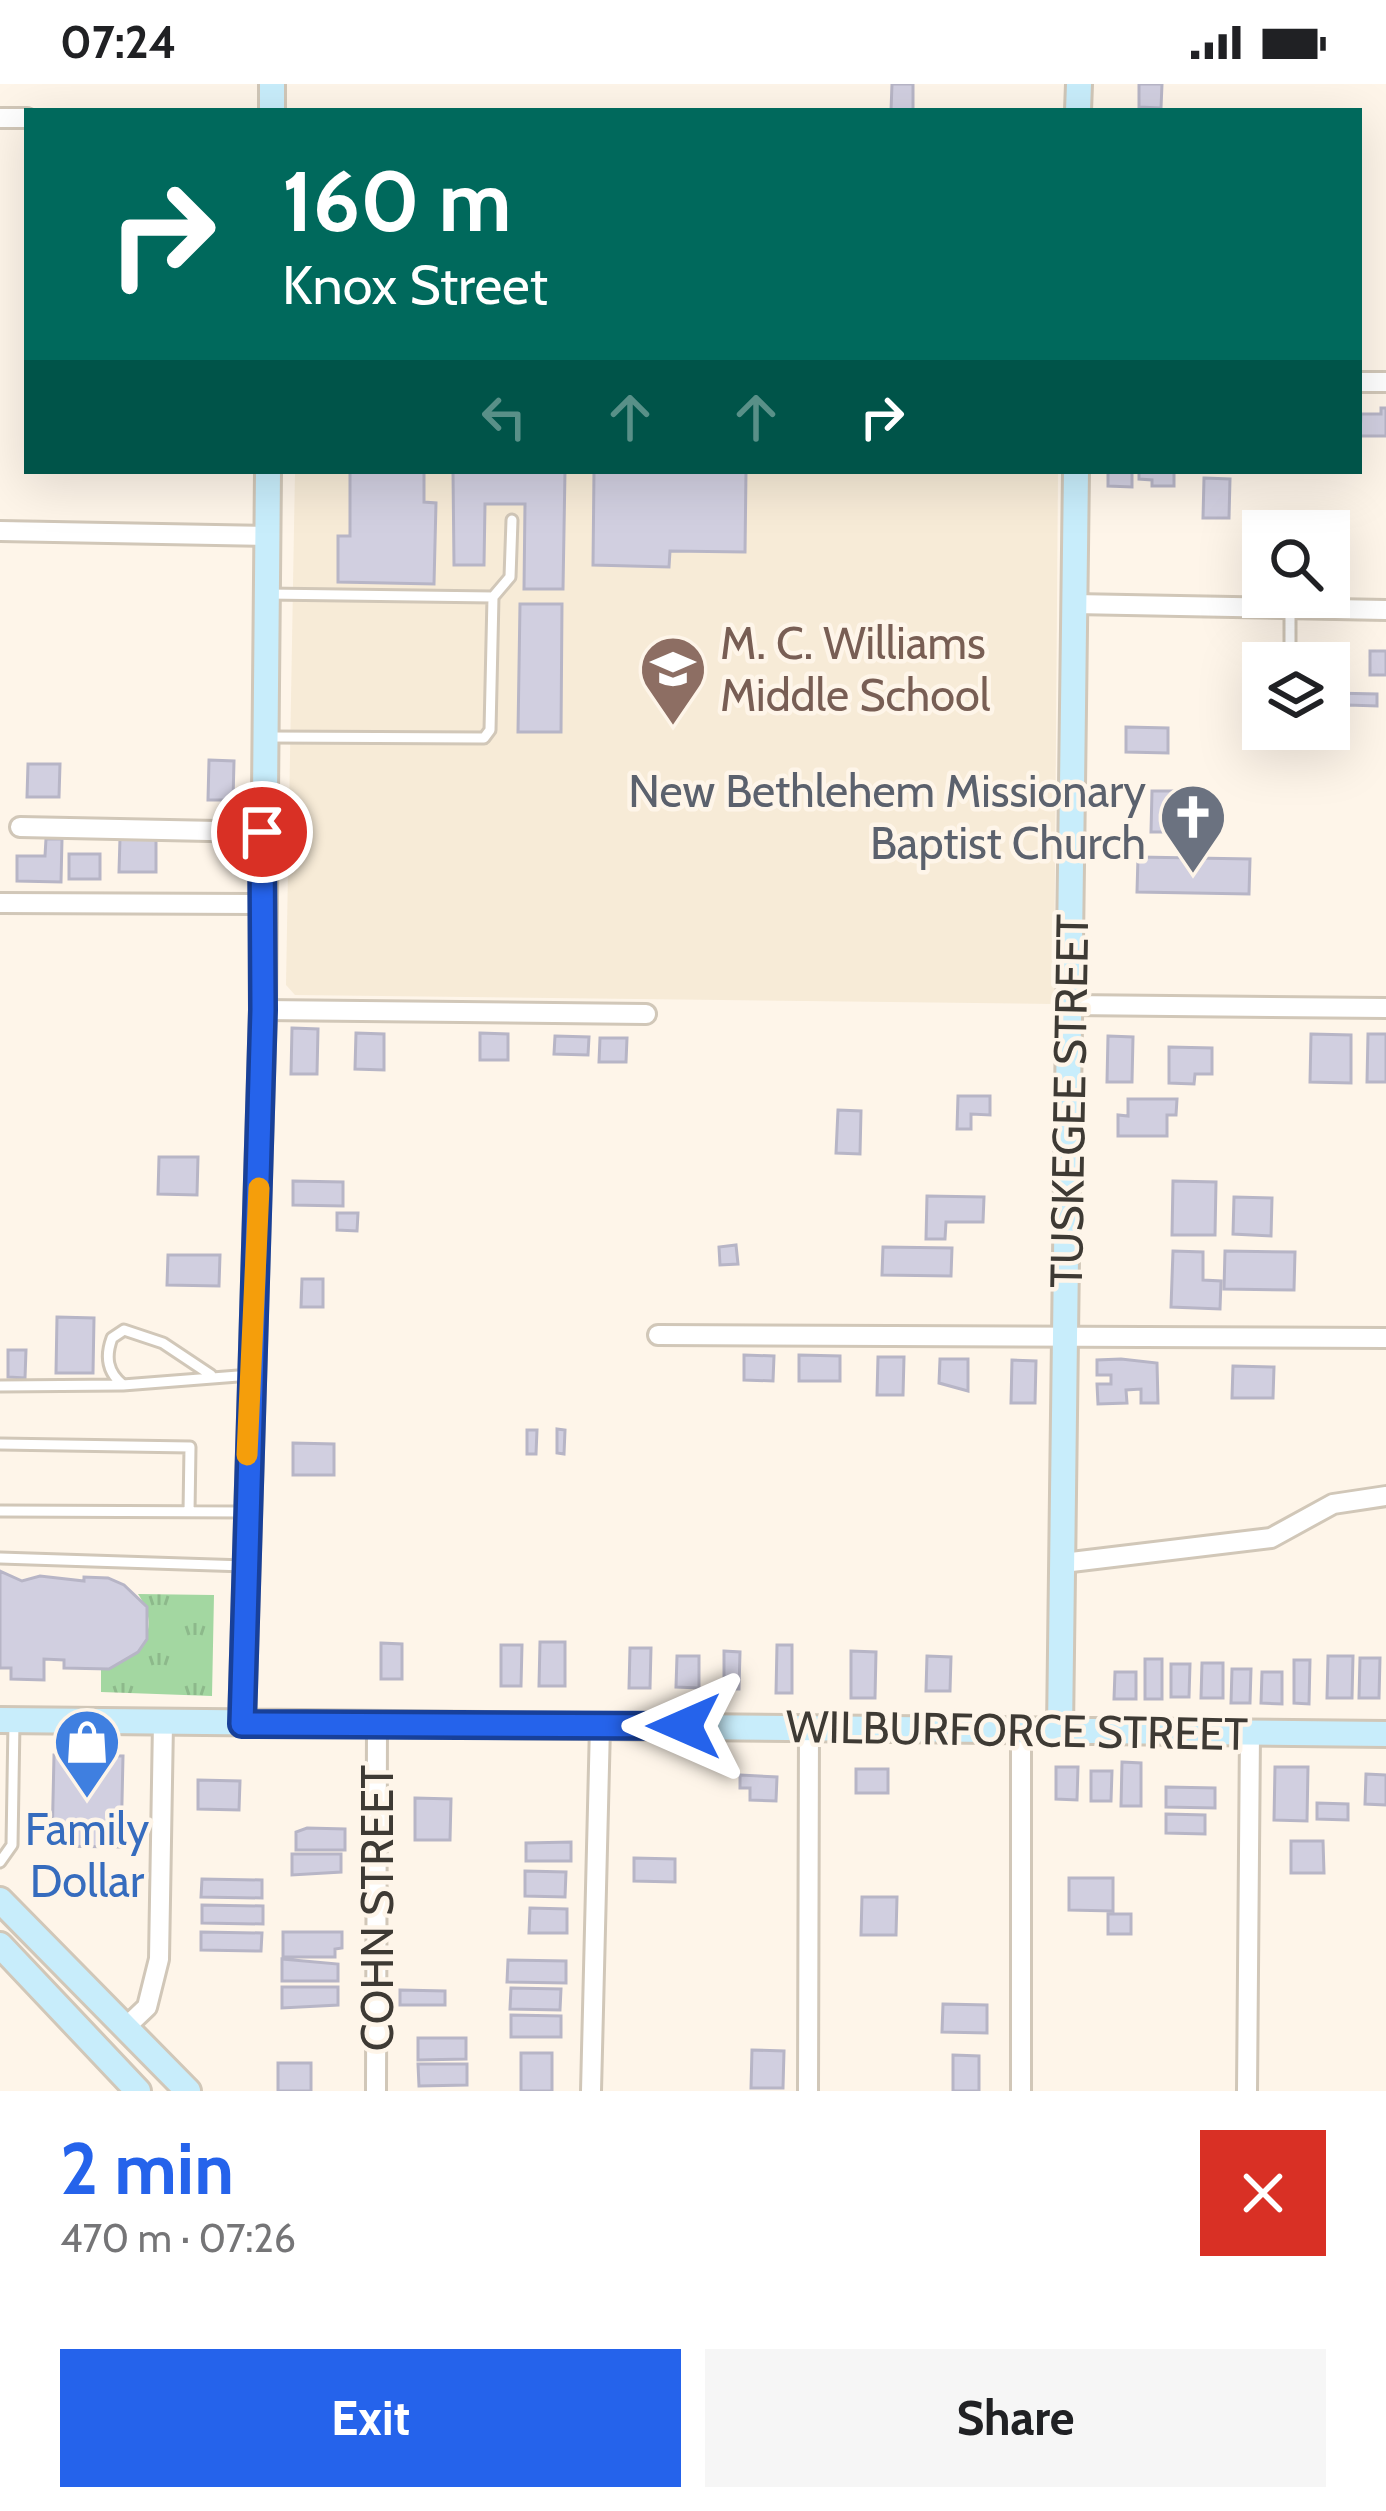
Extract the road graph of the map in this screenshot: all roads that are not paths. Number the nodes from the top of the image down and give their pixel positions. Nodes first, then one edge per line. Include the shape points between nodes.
1 (268, 474) edge
2 (1076, 474) edge
3 (512, 520) dead end
4 (0, 531) edge
5 (267, 536) junction
6 (266, 594) junction
7 (493, 597) junction
8 (1074, 604) junction
9 (1242, 607) edge
10 (1350, 609) edge
11 (1386, 610) edge
12 (264, 737) junction
13 (20, 826) dead end
14 (262, 832) junction
15 (0, 903) edge
16 (260, 904) junction
17 (1069, 1005) junction
18 (1386, 1008) edge
19 (263, 1010) junction
20 (646, 1014) dead end
21 (658, 1335) dead end
22 (1066, 1337) junction
23 (1386, 1338) edge
24 (211, 1375) junction
25 (251, 1375) junction
26 (123, 1385) junction
27 (0, 1386) edge
28 (0, 1444) edge
29 (1386, 1496) edge
30 (0, 1511) edge
31 (189, 1512) junction
32 (246, 1512) junction
33 (0, 1558) edge
34 (1063, 1563) junction
35 (245, 1565) junction
36 (7, 1720) edge
37 (163, 1723) junction
38 (242, 1724) junction
39 (377, 1724) junction
40 (600, 1726) junction
41 (808, 1727) junction
42 (1021, 1730) junction
43 (1060, 1730) junction
44 (1250, 1733) junction
45 (1386, 1734) edge
46 (0, 1862) edge
47 (0, 1900) edge
48 (0, 1945) edge
49 (127, 2026) junction
50 (138, 2091) edge
51 (188, 2091) edge
52 (376, 2091) edge
53 (591, 2091) edge
54 (808, 2091) edge
55 (1022, 2091) edge
56 (1247, 2091) edge

1 - 5 street
2 - 8 street, TUSKEGEE STREET
3 - 7 lane via 510,577
4 - 5 street
5 - 6 street
6 - 7 lane
6 - 12 street
7 - 12 lane via 484,738
8 - 9 street
8 - 17 street, TUSKEGEE STREET
10 - 11 street
12 - 14 street
13 - 14 street
14 - 16 street
15 - 16 street
16 - 19 street
17 - 18 street
17 - 22 street, TUSKEGEE STREET
19 - 20 street
19 - 25 street
21 - 22 street
22 - 23 street
22 - 34 street, TUSKEGEE STREET
24 - 25 lane
24 - 26 lane
24 - 26 lane via 163,1343 124,1330 108,1355
25 - 32 street
26 - 27 lane
28 - 31 lane via 190,1447
29 - 34 street via 1333,1504 1271,1538
30 - 31 lane
31 - 32 lane
32 - 35 street
33 - 35 lane
34 - 43 street, TUSKEGEE STREET
35 - 38 street
36 - 37 street, WILBURFORCE STREET
36 - 46 lane via 12,1845
37 - 38 street, WILBURFORCE STREET
37 - 49 street via 159,1959 146,2008
38 - 39 street, WILBURFORCE STREET
39 - 40 street, WILBURFORCE STREET
39 - 52 street, COHN STREET
40 - 41 street, WILBURFORCE STREET
40 - 53 street
41 - 42 street, WILBURFORCE STREET
41 - 54 street
42 - 43 street, WILBURFORCE STREET
42 - 55 street
43 - 44 street, WILBURFORCE STREET
44 - 45 street, WILBURFORCE STREET
44 - 56 street
47 - 49 street
48 - 50 street
49 - 51 street

